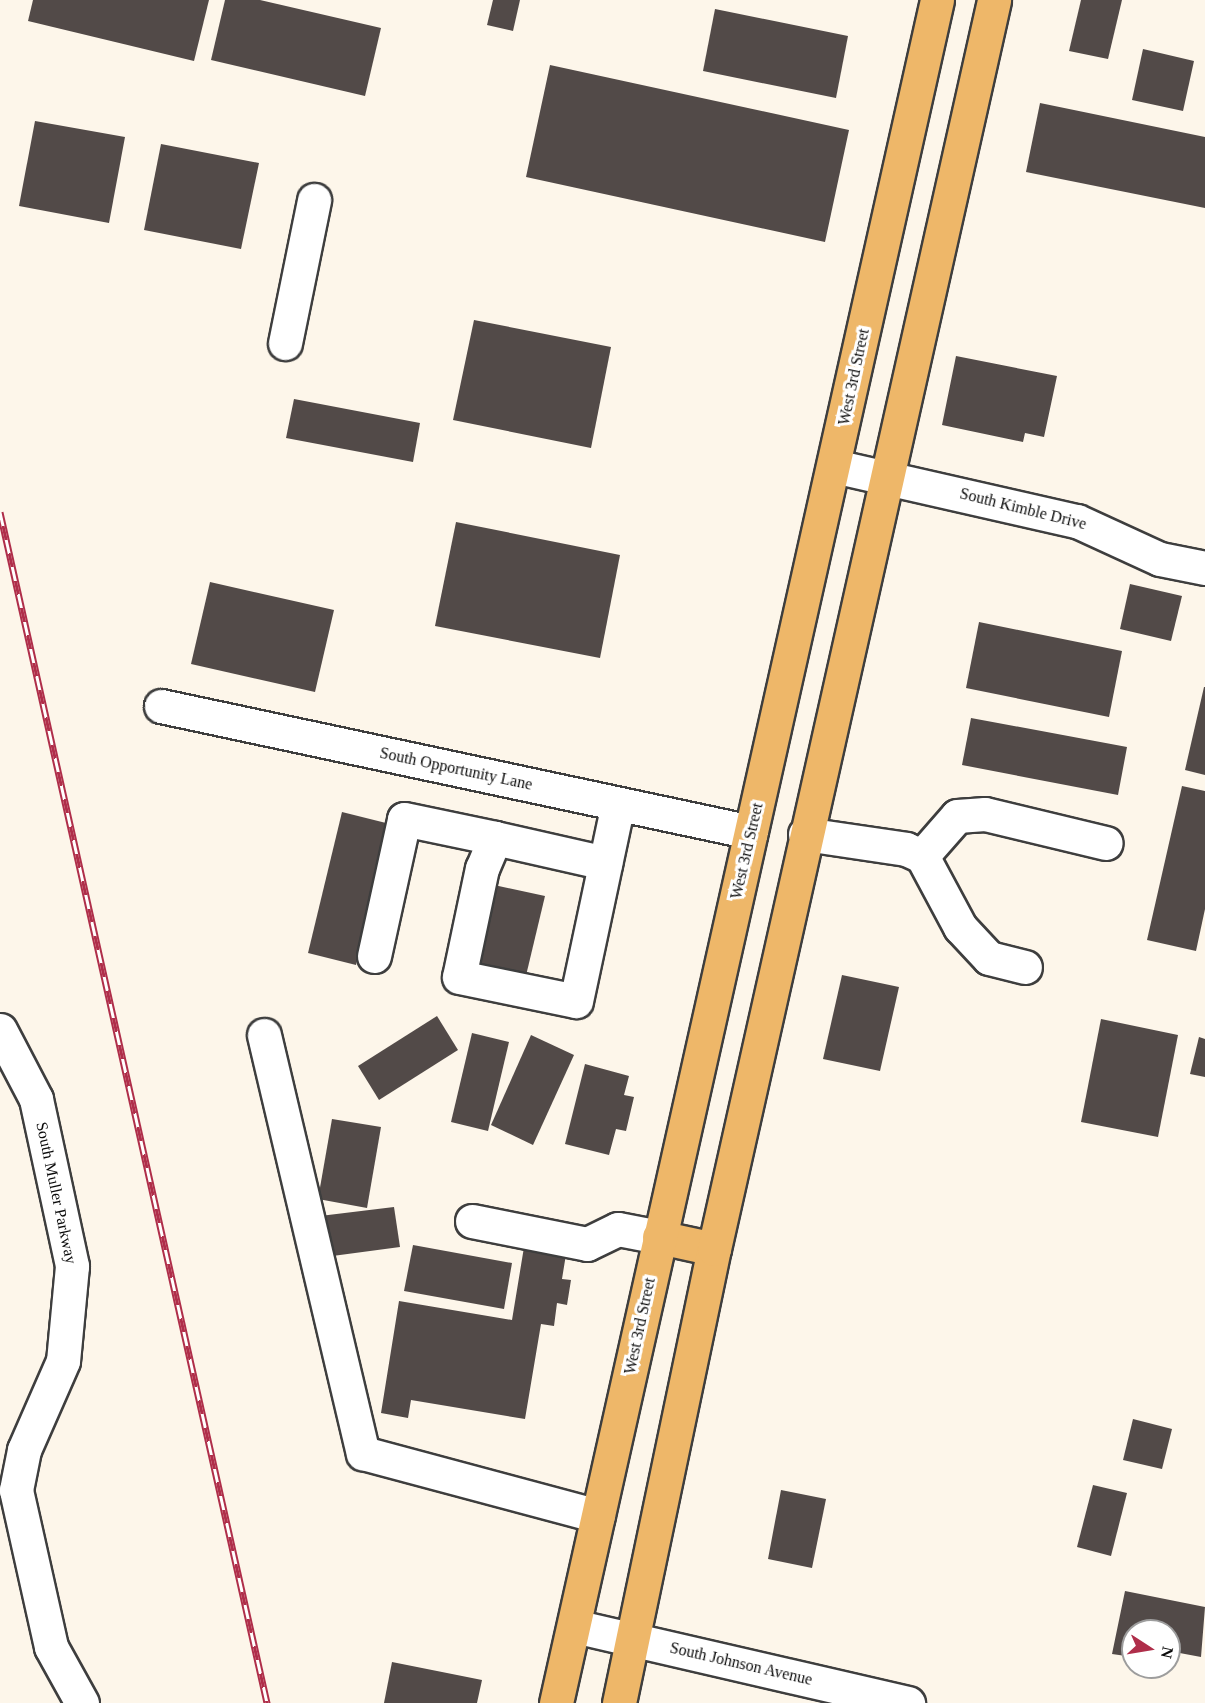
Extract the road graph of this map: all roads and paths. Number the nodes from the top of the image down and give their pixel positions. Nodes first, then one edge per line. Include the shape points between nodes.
1 (937, 0) edge
2 (994, 0) edge
3 (314, 200) dead end
4 (285, 343) dead end
5 (834, 466) junction
6 (886, 476) junction
7 (1205, 568) edge
8 (161, 706) dead end
9 (618, 804) junction
10 (751, 832) junction
11 (805, 834) junction
12 (495, 838) junction
13 (1106, 843) dead end
14 (922, 856) junction
15 (605, 862) junction
16 (374, 956) dead end
17 (1025, 967) dead end
18 (0, 1030) edge
19 (264, 1035) dead end
20 (472, 1221) dead end
21 (659, 1238) junction
22 (714, 1249) junction
23 (598, 1516) junction
24 (574, 1626) junction
25 (634, 1639) junction
26 (82, 1703) edge
27 (556, 1703) edge
28 (619, 1703) edge
29 (908, 1703) edge

1 - 5 main road, West 3rd Street
2 - 6 main road
3 - 4 street
5 - 6 street, South Kimble Drive
5 - 10 main road, West 3rd Street
6 - 7 street, South Kimble Drive via 1077,521 1160,559
6 - 11 main road
8 - 9 street, South Opportunity Lane
9 - 10 street, South Opportunity Lane
9 - 15 street
10 - 21 main road, West 3rd Street
11 - 14 street via 906,849
11 - 22 main road
12 - 15 street
12 - 15 street via 482,868 459,977 576,1001
12 - 16 street via 404,819
13 - 14 street via 985,814 957,816
14 - 17 street via 960,927 989,958
18 - 26 street, South Muller Parkway via 36,1099 72,1266 63,1361 24,1450 16,1490 51,1647
19 - 23 street via 363,1452
20 - 21 street via 587,1244 618,1230
21 - 22 main road
21 - 23 main road, West 3rd Street
22 - 25 main road
23 - 24 main road, West 3rd Street
24 - 25 street, South Johnson Avenue
24 - 27 main road, West 3rd Street
25 - 28 main road
25 - 29 street, South Johnson Avenue

